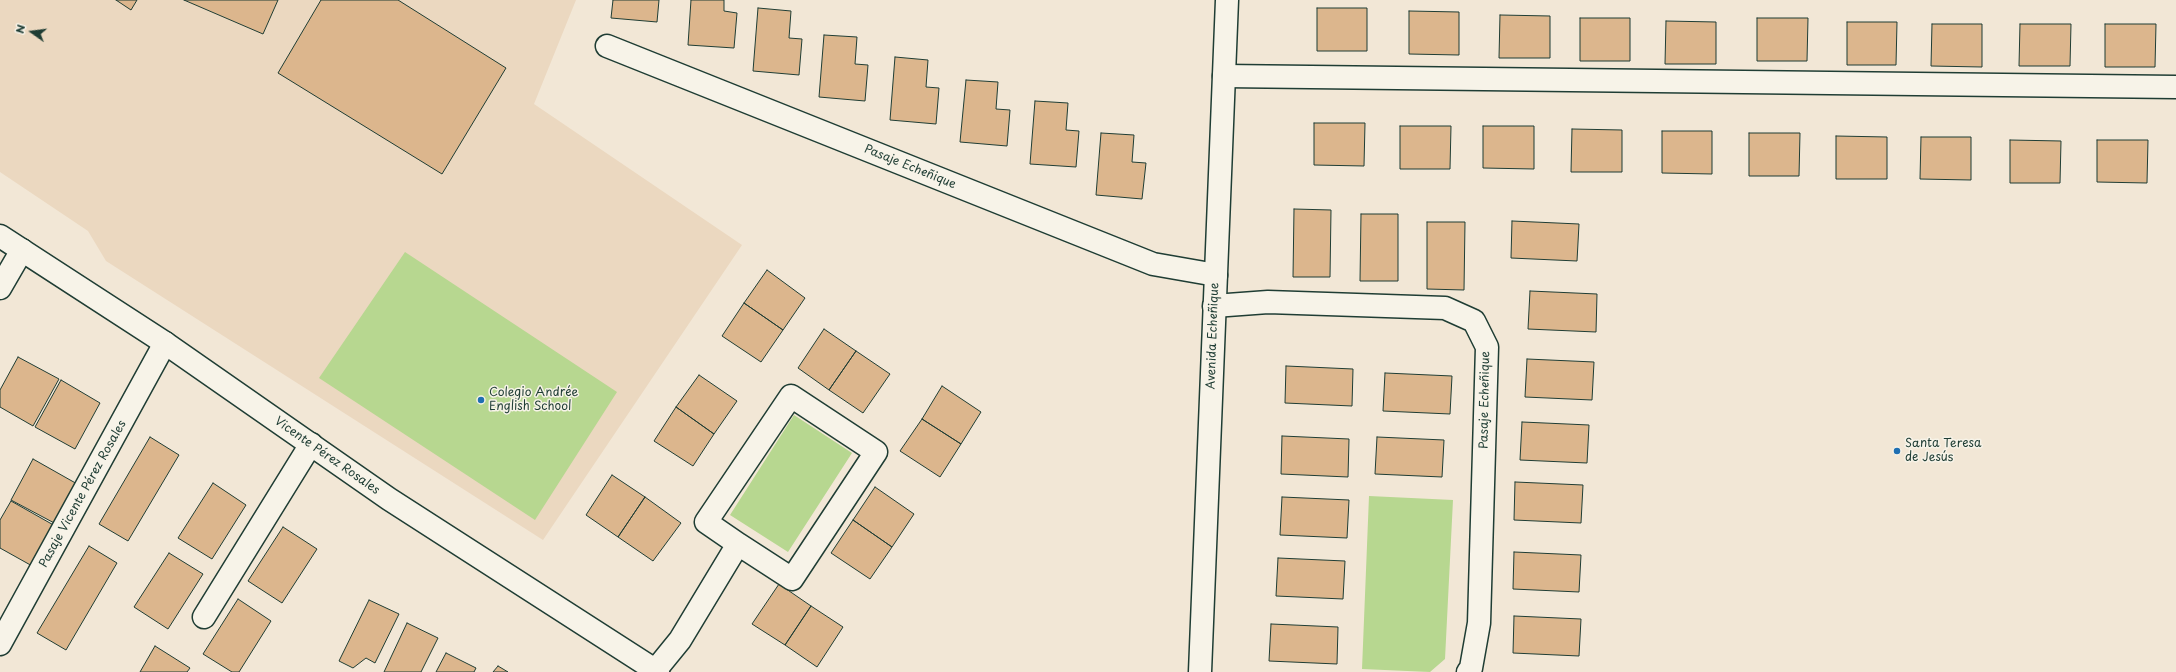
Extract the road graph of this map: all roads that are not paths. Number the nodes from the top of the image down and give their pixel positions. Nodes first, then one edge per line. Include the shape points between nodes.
1 (1227, 0) edge
2 (607, 46) dead end
3 (1224, 76) junction
4 (2176, 86) edge
5 (0, 236) edge
6 (22, 250) junction
7 (1216, 275) junction
8 (0, 288) edge
9 (1214, 306) junction
10 (165, 343) junction
11 (311, 444) junction
12 (738, 544) junction
13 (204, 617) dead end
14 (0, 644) edge
15 (655, 671) edge
16 (1200, 672) edge
17 (1468, 672) edge

1 - 3 street, Avenida Echeñique
2 - 7 street, Pasaje Echeñique via 1153,264
3 - 4 street
3 - 7 street, Avenida Echeñique
5 - 6 street, Vicente Pérez Rosales
6 - 8 street
6 - 10 street, Vicente Pérez Rosales
7 - 9 street, Avenida Echeñique
9 - 16 street, Avenida Echeñique
9 - 17 street, Pasaje Echeñique via 1268,302 1445,308 1474,321 1487,347 1479,623 1471,668
10 - 11 street, Vicente Pérez Rosales
10 - 14 street, Pasaje Vicente Pérez Rosales
11 - 13 street
11 - 15 street, Vicente Pérez Rosales via 390,499
12 - 12 street via 706,522 791,396 876,452 792,579
12 - 15 street via 680,640

